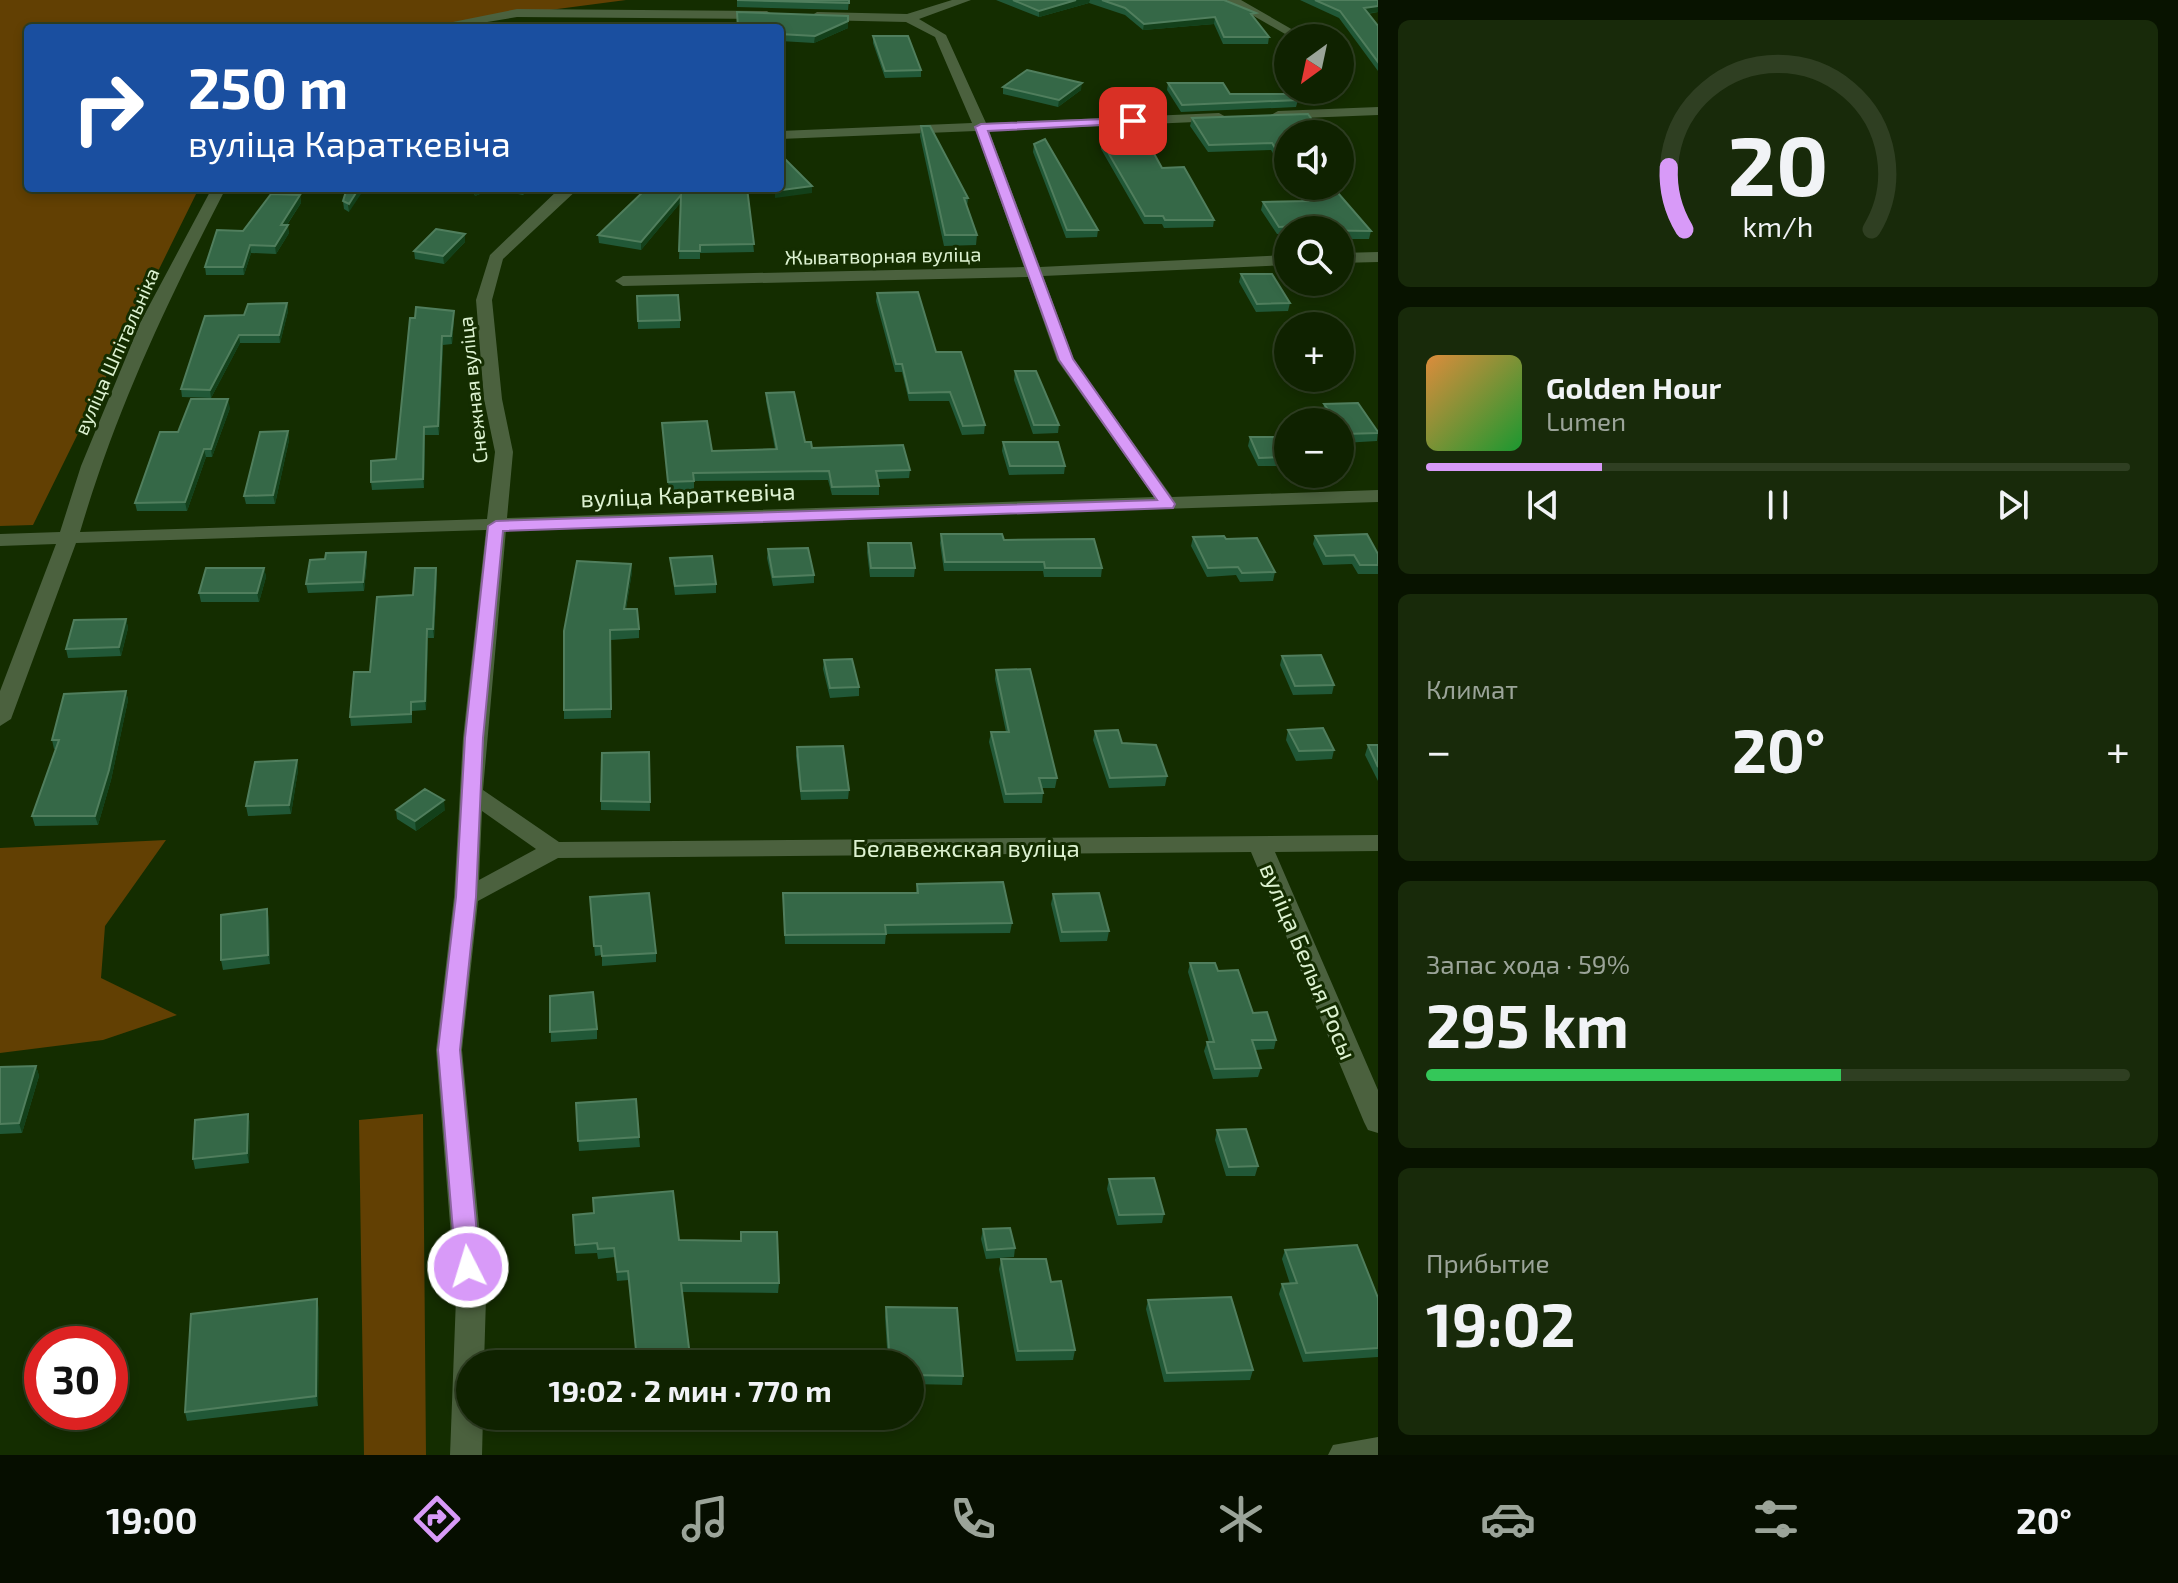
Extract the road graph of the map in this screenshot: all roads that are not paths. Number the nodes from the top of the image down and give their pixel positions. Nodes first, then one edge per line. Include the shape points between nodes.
1 (965, 0) edge
2 (1232, 0) edge
3 (783, 15) edge
4 (799, 15) edge
5 (908, 18) junction
6 (452, 24) edge
7 (1276, 24) edge
8 (1378, 111) edge
9 (1267, 115) edge
10 (1235, 117) edge
11 (981, 127) junction
12 (784, 135) edge
13 (217, 192) edge
14 (564, 192) edge
15 (1378, 257) edge
16 (1354, 258) edge
17 (1274, 261) edge
18 (1033, 272) junction
19 (623, 281) dead end
20 (1378, 496) edge
21 (1168, 504) junction
22 (496, 526) junction
23 (68, 539) junction
24 (0, 540) edge
25 (0, 719) edge
26 (471, 793) junction
27 (1378, 843) edge
28 (1260, 845) junction
29 (554, 850) junction
30 (466, 897) junction
31 (1378, 1122) edge
32 (1378, 1451) edge
33 (466, 1455) edge
34 (1344, 1455) edge

1 - 5 street
2 - 7 street
3 - 6 street via 567,11
4 - 5 street
5 - 11 street via 940,35
8 - 9 street
10 - 11 street
11 - 12 street
11 - 18 street
13 - 23 street, вуліца Шпітальніка via 149,321 90,466
14 - 22 street, Снежная вуліца via 496,258 484,300 504,452
15 - 16 street
17 - 18 street, Жыватворная вуліца
18 - 19 street, Жыватворная вуліца
18 - 21 street via 1066,360
20 - 21 street, вуліца Караткевіча
21 - 22 street, вуліца Караткевіча
22 - 23 street, вуліца Караткевіча
22 - 26 street, Снежная вуліца
23 - 24 street, вуліца Караткевіча
23 - 25 street, вуліца Шпітальніка
26 - 29 street
26 - 30 street, Снежная вуліца
27 - 28 street, Белавежская вуліца
28 - 29 street, Белавежская вуліца
28 - 31 street, вуліца Белыя Росы
29 - 30 street, Белавежская вуліца
30 - 33 street, Снежная вуліца via 449,1050 471,1298
32 - 34 street

